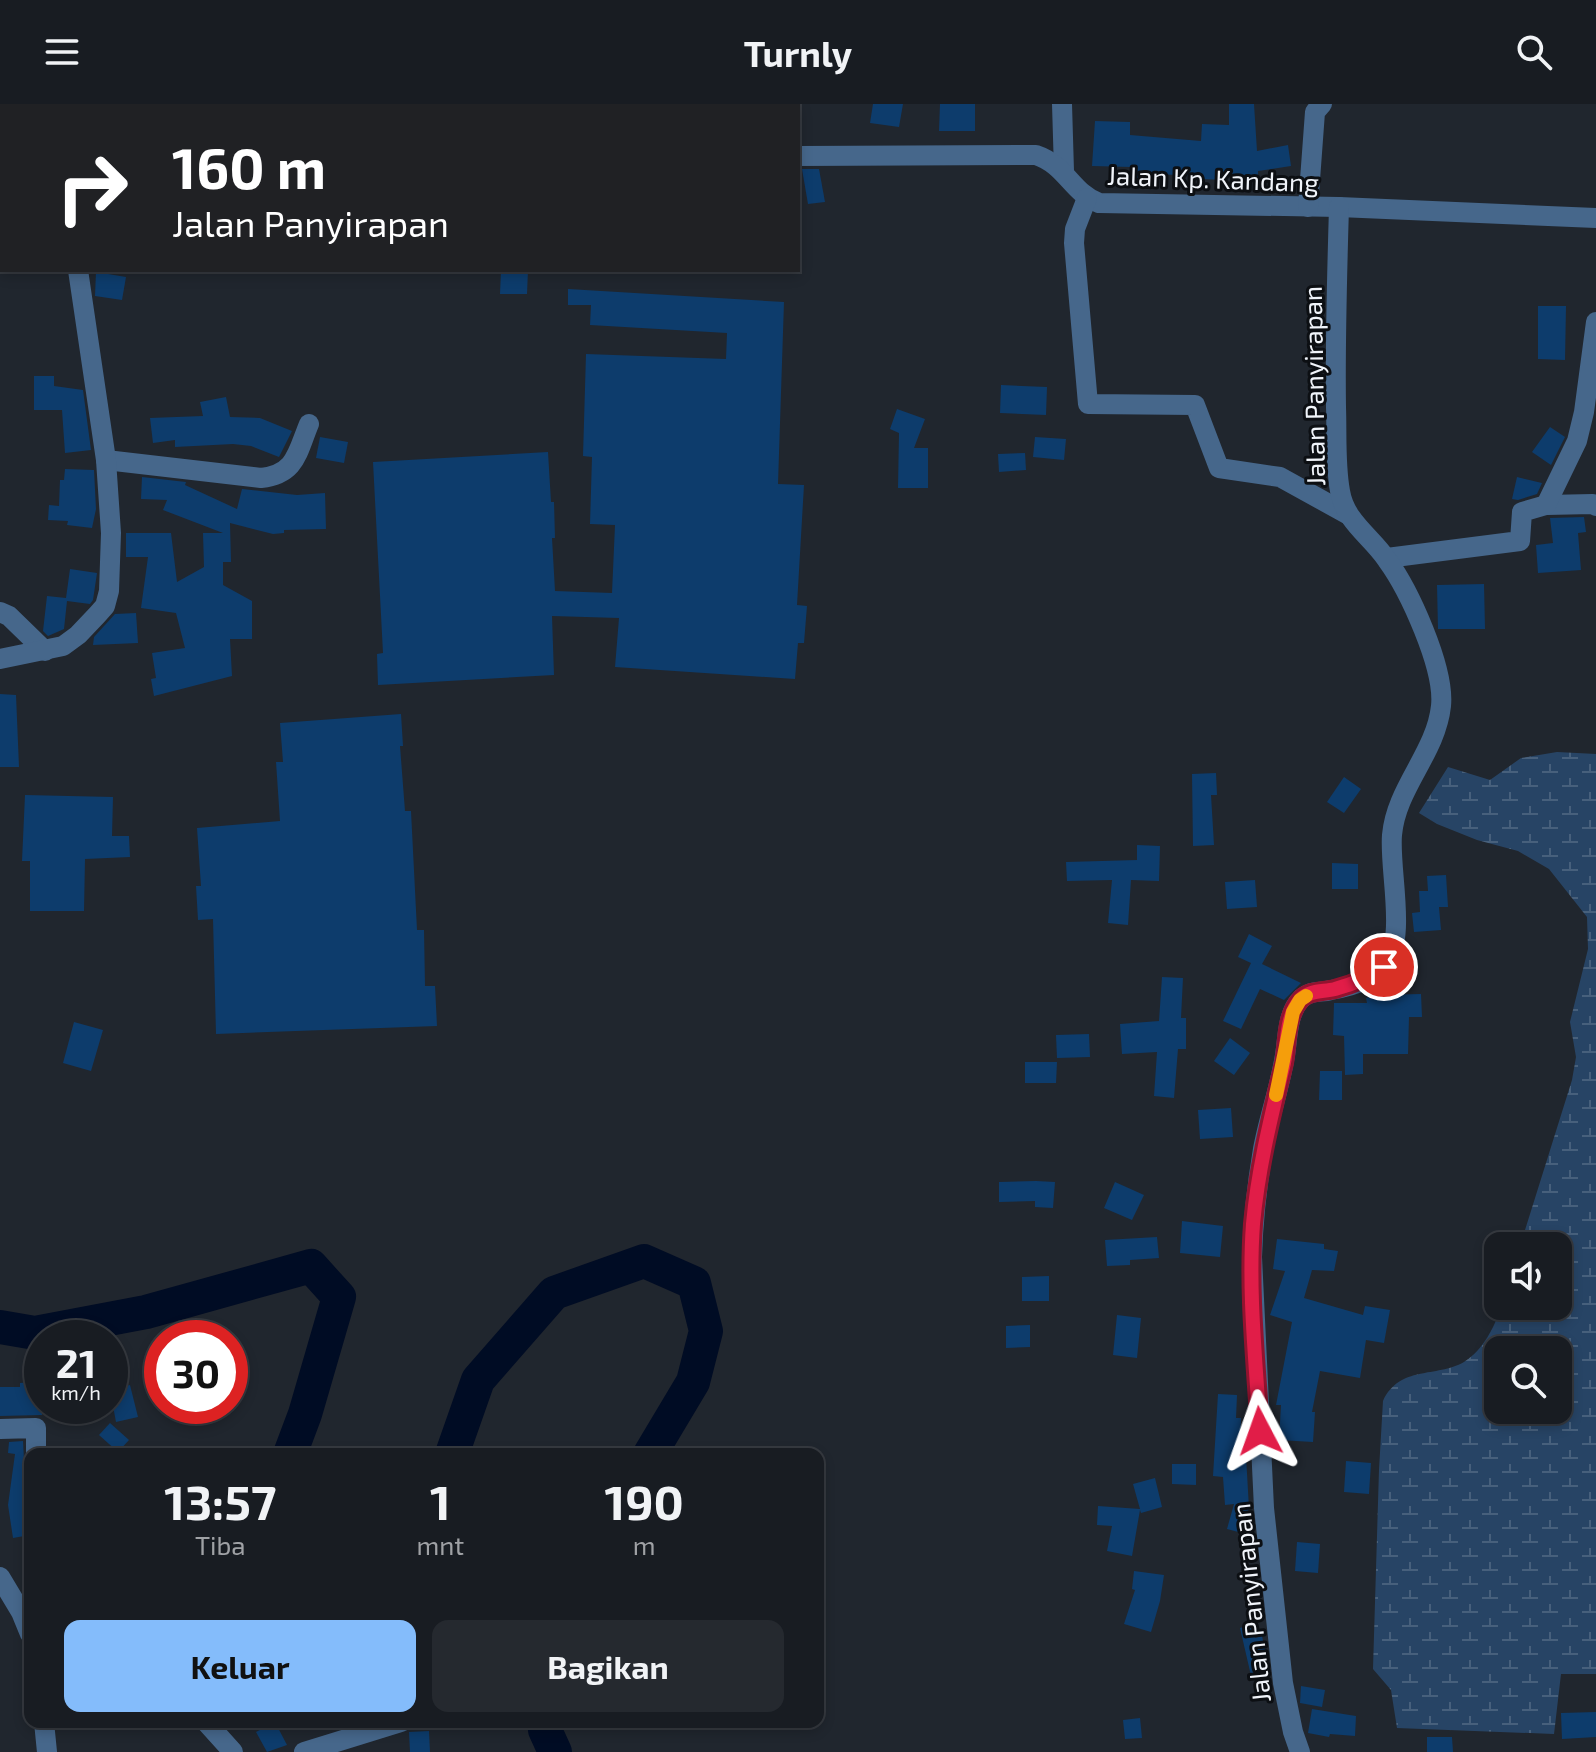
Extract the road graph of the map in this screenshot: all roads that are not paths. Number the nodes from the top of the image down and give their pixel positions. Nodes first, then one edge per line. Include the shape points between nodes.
1 (1062, 104) edge
2 (1322, 104) edge
3 (800, 156) edge
4 (1064, 171) junction
5 (1087, 198) junction
6 (1308, 207) junction
7 (1339, 207) junction
8 (1596, 218) edge
9 (78, 272) edge
10 (1596, 322) edge
11 (309, 424) dead end
12 (106, 460) junction
13 (1546, 505) junction
14 (1596, 506) edge
15 (1347, 514) junction
16 (1387, 558) junction
17 (0, 612) edge
18 (45, 651) junction
19 (0, 659) edge
20 (0, 1429) edge
21 (36, 1448) edge
22 (0, 1577) edge
23 (24, 1619) edge
24 (45, 1728) edge
25 (211, 1728) edge
26 (382, 1728) edge
27 (47, 1752) edge
28 (233, 1752) edge
29 (304, 1752) edge
30 (1300, 1752) edge

1 - 4 street
2 - 6 street via 1315,112
3 - 4 street, Jalan Kp. Kandang via 1036,155
4 - 5 street, Jalan Kp. Kandang
5 - 6 street, Jalan Kp. Kandang via 1099,203
5 - 15 street via 1074,243 1088,404 1195,405 1219,468 1280,477
6 - 7 street, Jalan Kp. Kandang
7 - 8 street, Jalan Kp. Kandang
7 - 15 street, Jalan Panyirapan via 1337,435 1340,493
9 - 12 street
10 - 13 street via 1577,441
11 - 12 street via 291,468 277,477
12 - 18 street via 111,533 105,606 78,635
13 - 14 street
13 - 16 street via 1522,512 1518,543
15 - 16 street, Jalan Panyirapan
16 - 30 street, Jalan Panyirapan via 1437,668 1441,705 1429,747 1394,823 1396,934 1384,967 1364,980 1312,992 1293,1012 1253,1223 1264,1508 1283,1683
17 - 18 street
18 - 19 street
20 - 21 street via 36,1428
22 - 23 street
24 - 27 street
25 - 28 street
26 - 29 street

